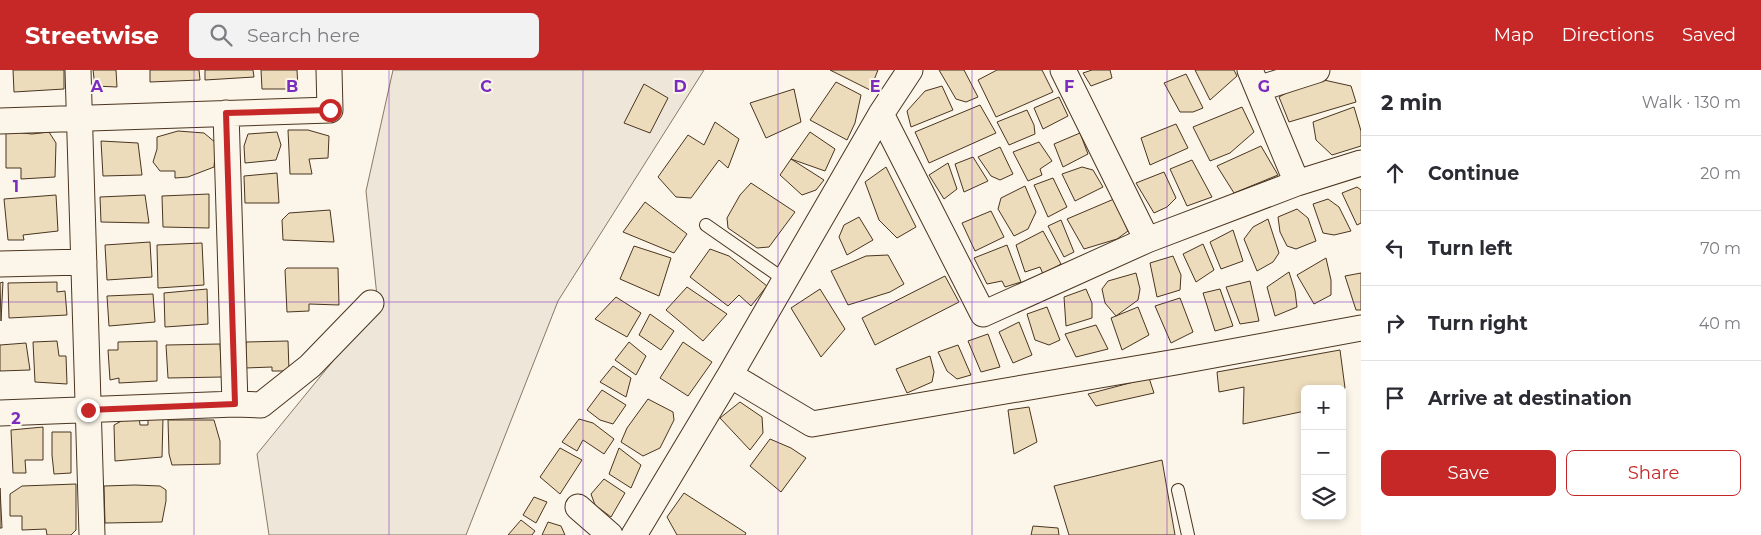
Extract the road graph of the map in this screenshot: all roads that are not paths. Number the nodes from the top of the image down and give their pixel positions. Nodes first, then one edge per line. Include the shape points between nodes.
1 (78, 70) edge
2 (329, 70) edge
3 (910, 70) edge
4 (1063, 70) edge
5 (1317, 70) edge
6 (1254, 80) edge
7 (226, 113) junction
8 (881, 114) junction
9 (80, 118) junction
10 (0, 121) edge
11 (1361, 163) edge
12 (1297, 183) junction
13 (706, 225) dead end
14 (1147, 240) junction
15 (84, 262) junction
16 (0, 264) edge
17 (785, 280) junction
18 (371, 303) dead end
19 (1361, 328) edge
20 (730, 375) junction
21 (235, 404) junction
22 (88, 410) junction
23 (0, 413) edge
24 (1178, 490) dead end
25 (578, 507) dead end
26 (92, 535) edge
27 (610, 535) edge
28 (634, 535) edge
29 (1188, 535) edge

1 - 9 street
2 - 7 street via 330,110
3 - 8 street
4 - 14 street
5 - 6 street
6 - 12 street
7 - 9 street
7 - 21 street
8 - 14 street via 983,314
8 - 17 street
9 - 10 street
9 - 15 street
11 - 12 street
12 - 14 street
13 - 17 lane
15 - 16 street
15 - 22 street
17 - 20 street
18 - 21 street via 310,366 260,405
19 - 20 street via 812,424
20 - 28 street
21 - 22 street
22 - 23 street
22 - 26 street
24 - 29 lane
25 - 27 street

